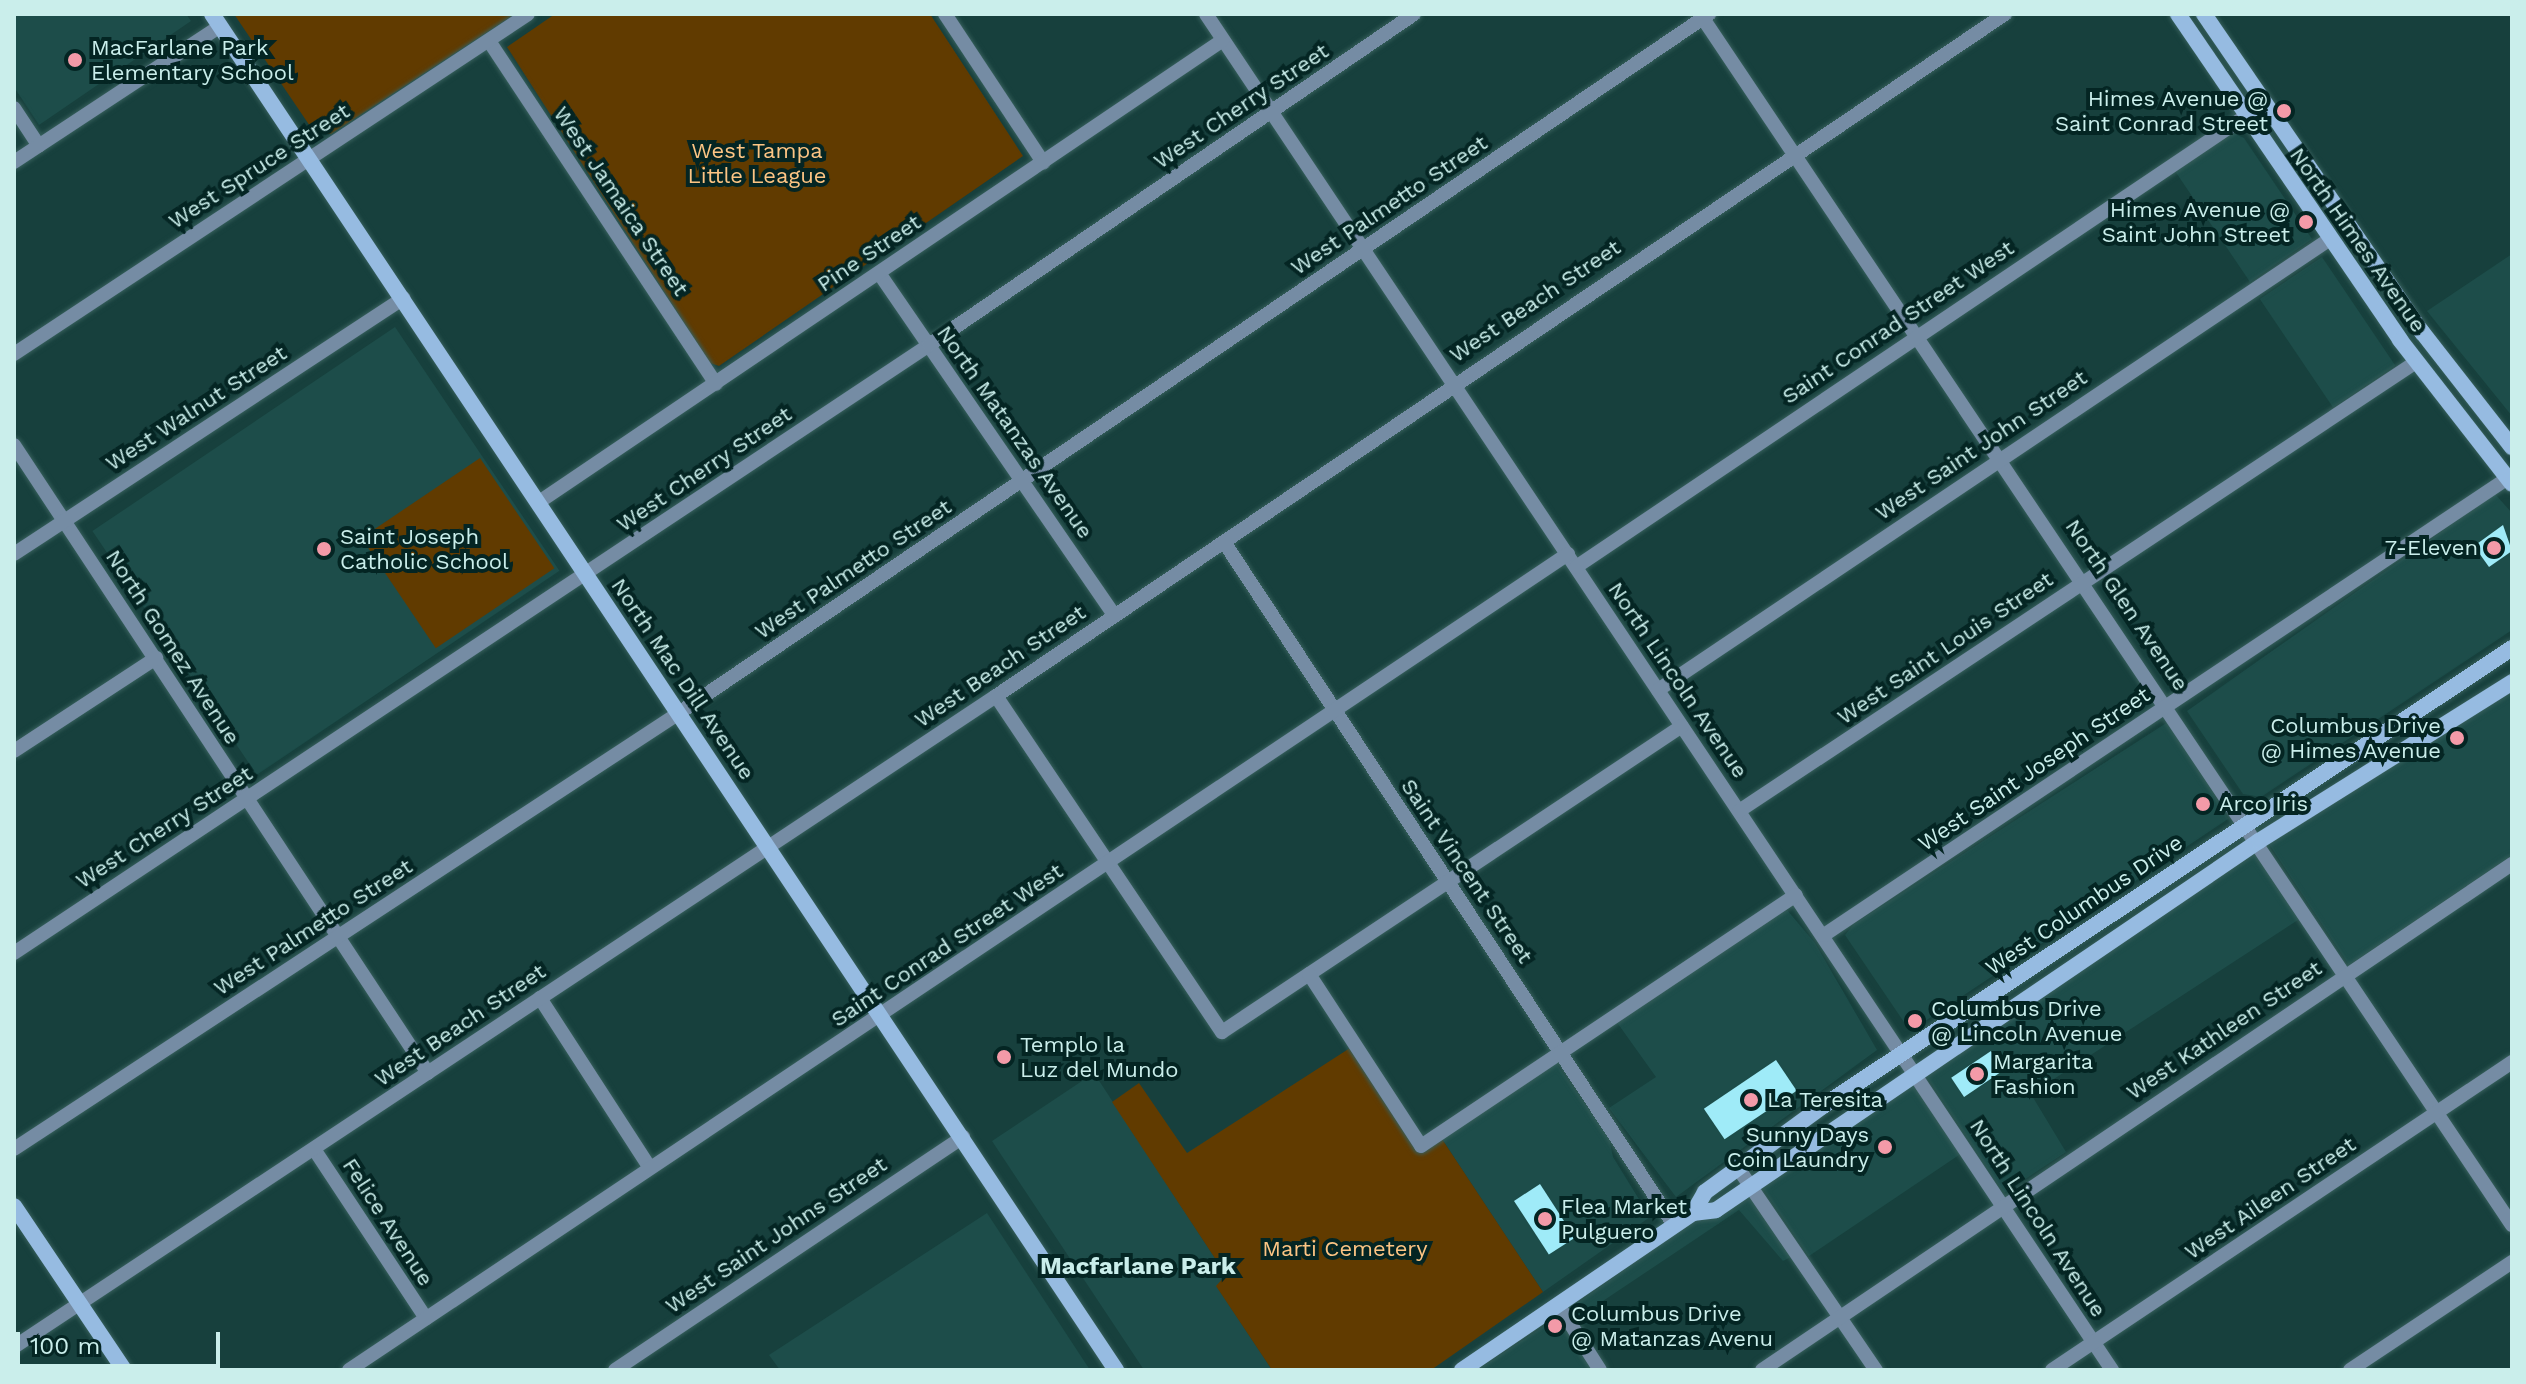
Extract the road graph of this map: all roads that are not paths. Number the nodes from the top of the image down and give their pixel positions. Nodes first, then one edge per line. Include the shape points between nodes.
1 (528, 14) edge
2 (945, 14) edge
3 (1206, 14) edge
4 (1414, 14) edge
5 (2005, 14) edge
6 (2178, 14) edge
7 (2204, 14) edge
8 (1704, 15) edge
9 (216, 20) edge
10 (1223, 40) junction
11 (489, 41) junction
12 (14, 108) edge
13 (1272, 112) junction
14 (2246, 116) junction
15 (39, 146) junction
16 (1795, 153) junction
17 (2271, 153) junction
18 (309, 159) junction
19 (14, 162) edge
20 (1043, 162) junction
21 (2347, 224) junction
22 (2330, 239) junction
23 (1364, 249) junction
24 (879, 273) junction
25 (403, 298) junction
26 (2422, 332) junction
27 (1919, 334) junction
28 (929, 345) junction
29 (14, 354) edge
30 (2416, 362) junction
31 (1453, 383) junction
32 (716, 384) junction
33 (14, 445) edge
34 (2512, 447) edge
35 (2001, 458) junction
36 (1023, 481) junction
37 (2510, 481) edge
38 (539, 502) junction
39 (64, 521) junction
40 (1224, 542) junction
41 (14, 554) edge
42 (1572, 560) junction
43 (586, 574) junction
44 (2084, 581) junction
45 (1115, 616) junction
46 (2512, 648) edge
47 (156, 658) junction
48 (2512, 682) edge
49 (1658, 690) junction
50 (996, 696) junction
51 (2168, 705) junction
52 (1334, 711) junction
53 (679, 713) junction
54 (1682, 726) junction
55 (14, 751) edge
56 (247, 799) junction
57 (1739, 811) junction
58 (2247, 823) junction
59 (2259, 841) junction
60 (770, 847) junction
61 (1107, 864) junction
62 (2512, 864) edge
63 (1448, 882) junction
64 (1796, 895) junction
65 (1824, 935) junction
66 (337, 937) junction
67 (14, 953) edge
68 (1309, 974) junction
69 (2347, 975) junction
70 (540, 998) junction
71 (880, 1015) junction
72 (1562, 1052) junction
73 (1903, 1053) junction
74 (2512, 1062) edge
75 (1915, 1071) junction
76 (428, 1073) junction
77 (2438, 1112) junction
78 (963, 1137) junction
79 (14, 1149) edge
80 (314, 1149) junction
81 (650, 1168) junction
82 (1738, 1168) junction
83 (1750, 1186) junction
84 (2002, 1204) junction
85 (14, 1206) edge
86 (1693, 1213) junction
87 (1674, 1225) junction
88 (2512, 1225) edge
89 (2512, 1262) edge
90 (80, 1303) junction
91 (1559, 1306) junction
92 (426, 1318) junction
93 (1840, 1318) junction
94 (2094, 1343) junction
95 (14, 1347) edge
96 (124, 1370) edge
97 (349, 1370) edge
98 (615, 1370) edge
99 (1116, 1370) edge
100 (1462, 1370) edge
101 (1600, 1370) edge
102 (1762, 1370) edge
103 (1876, 1370) edge
104 (2052, 1370) edge
105 (2112, 1370) edge
106 (2350, 1370) edge

1 - 11 street, West Spruce Street
2 - 20 street
3 - 10 street, North Lincoln Avenue
4 - 13 street, West Cherry Street
5 - 16 street, West Beach Street
6 - 14 street, North Himes Avenue
7 - 21 street, North Himes Avenue
8 - 16 street, North Glen Avenue
8 - 23 street, West Palmetto Street
9 - 15 street
9 - 18 street, North Mac Dill Avenue
10 - 13 street, North Lincoln Avenue
10 - 20 street, Pine Street
11 - 18 street, West Spruce Street
11 - 32 street, West Jamaica Street
12 - 15 street
13 - 23 street, North Lincoln Avenue
13 - 28 street, West Cherry Street
14 - 17 street, North Himes Avenue
14 - 27 street, Saint Conrad Street West
15 - 19 street
16 - 27 street, North Glen Avenue
16 - 31 street, West Beach Street
17 - 21 street via 2324,212
17 - 22 street, North Himes Avenue
18 - 25 street, North Mac Dill Avenue
18 - 29 street, West Spruce Street
20 - 24 street, Pine Street
21 - 26 street, North Himes Avenue
22 - 26 street via 2355,248
22 - 30 street, North Himes Avenue
22 - 35 street, West Saint John Street
23 - 31 street, North Lincoln Avenue
23 - 36 street, West Palmetto Street
24 - 28 street, North Matanzas Avenue
24 - 32 street, Pine Street
25 - 38 street, North Mac Dill Avenue
25 - 39 street, West Walnut Street
26 - 34 street, North Himes Avenue
27 - 35 street, North Glen Avenue
27 - 42 street, Saint Conrad Street West
28 - 36 street, North Matanzas Avenue
28 - 43 street, West Cherry Street
30 - 37 street, North Himes Avenue
30 - 44 street, West Saint Louis Street
31 - 40 street, West Beach Street
31 - 42 street, North Lincoln Avenue
32 - 38 street, Pine Street
33 - 39 street, North Gomez Avenue
35 - 44 street, North Glen Avenue
35 - 49 street, West Saint John Street
36 - 45 street, North Matanzas Avenue
36 - 53 street, West Palmetto Street
37 - 51 street, West Saint Joseph Street
38 - 43 street, North Mac Dill Avenue
39 - 41 street, West Walnut Street
39 - 47 street, North Gomez Avenue
40 - 45 street, West Beach Street
40 - 52 street, Saint Vincent Street
42 - 49 street, North Lincoln Avenue
42 - 52 street, Saint Conrad Street West
43 - 53 street, North Mac Dill Avenue
43 - 56 street, West Cherry Street
44 - 51 street, North Glen Avenue
44 - 57 street, West Saint Louis Street
45 - 50 street, West Beach Street
46 - 58 street, West Columbus Drive
47 - 55 street
47 - 56 street, North Gomez Avenue
48 - 59 street, West Columbus Drive
49 - 54 street, North Lincoln Avenue
50 - 60 street, West Beach Street
50 - 61 street
51 - 58 street, North Glen Avenue
51 - 65 street, West Saint Joseph Street
52 - 61 street, Saint Conrad Street West
52 - 63 street, Saint Vincent Street
53 - 60 street, North Mac Dill Avenue
53 - 66 street, West Palmetto Street
54 - 57 street, North Lincoln Avenue
54 - 63 street
56 - 66 street, North Gomez Avenue
56 - 67 street, West Cherry Street
57 - 64 street, North Lincoln Avenue
58 - 59 street, North Glen Avenue
58 - 73 street, West Columbus Drive
59 - 69 street, North Glen Avenue
59 - 75 street, West Columbus Drive
60 - 70 street, West Beach Street
60 - 71 street, North Mac Dill Avenue
61 - 68 street via 1222,1032
61 - 71 street, Saint Conrad Street West
62 - 69 street, West Kathleen Street
63 - 68 street
63 - 72 street, Saint Vincent Street
64 - 65 street, North Lincoln Avenue
64 - 72 street
65 - 73 street, North Lincoln Avenue
66 - 76 street, North Gomez Avenue
66 - 79 street, West Palmetto Street
68 - 72 street via 1421,1146
69 - 77 street, North Glen Avenue
69 - 84 street, West Kathleen Street
70 - 76 street, West Beach Street
70 - 81 street
71 - 78 street, North Mac Dill Avenue
71 - 81 street, Saint Conrad Street West
72 - 87 street, Saint Vincent Street
73 - 75 street, North Lincoln Avenue
73 - 82 street, West Columbus Drive
74 - 77 street, West Aileen Street
75 - 83 street, West Columbus Drive
75 - 84 street, North Lincoln Avenue
76 - 80 street, West Beach Street
77 - 88 street, North Glen Avenue
77 - 94 street, West Aileen Street
78 - 98 street, West Saint Johns Street
78 - 99 street, North Mac Dill Avenue
80 - 90 street, West Beach Street
80 - 92 street, Felice Avenue
81 - 92 street, Saint Conrad Street West
82 - 83 street
82 - 86 street, West Columbus Drive via 1705,1192
83 - 86 street, West Columbus Drive via 1716,1210
83 - 93 street
84 - 93 street, West Kathleen Street
84 - 94 street, North Lincoln Avenue
85 - 90 street
86 - 87 street, West Columbus Drive
87 - 91 street, West Columbus Drive
89 - 106 street
90 - 95 street, West Beach Street
90 - 96 street
91 - 100 street, West Columbus Drive
91 - 101 street
92 - 97 street, Saint Conrad Street West
93 - 102 street, West Kathleen Street
93 - 103 street
94 - 104 street, West Aileen Street
94 - 105 street, North Lincoln Avenue

